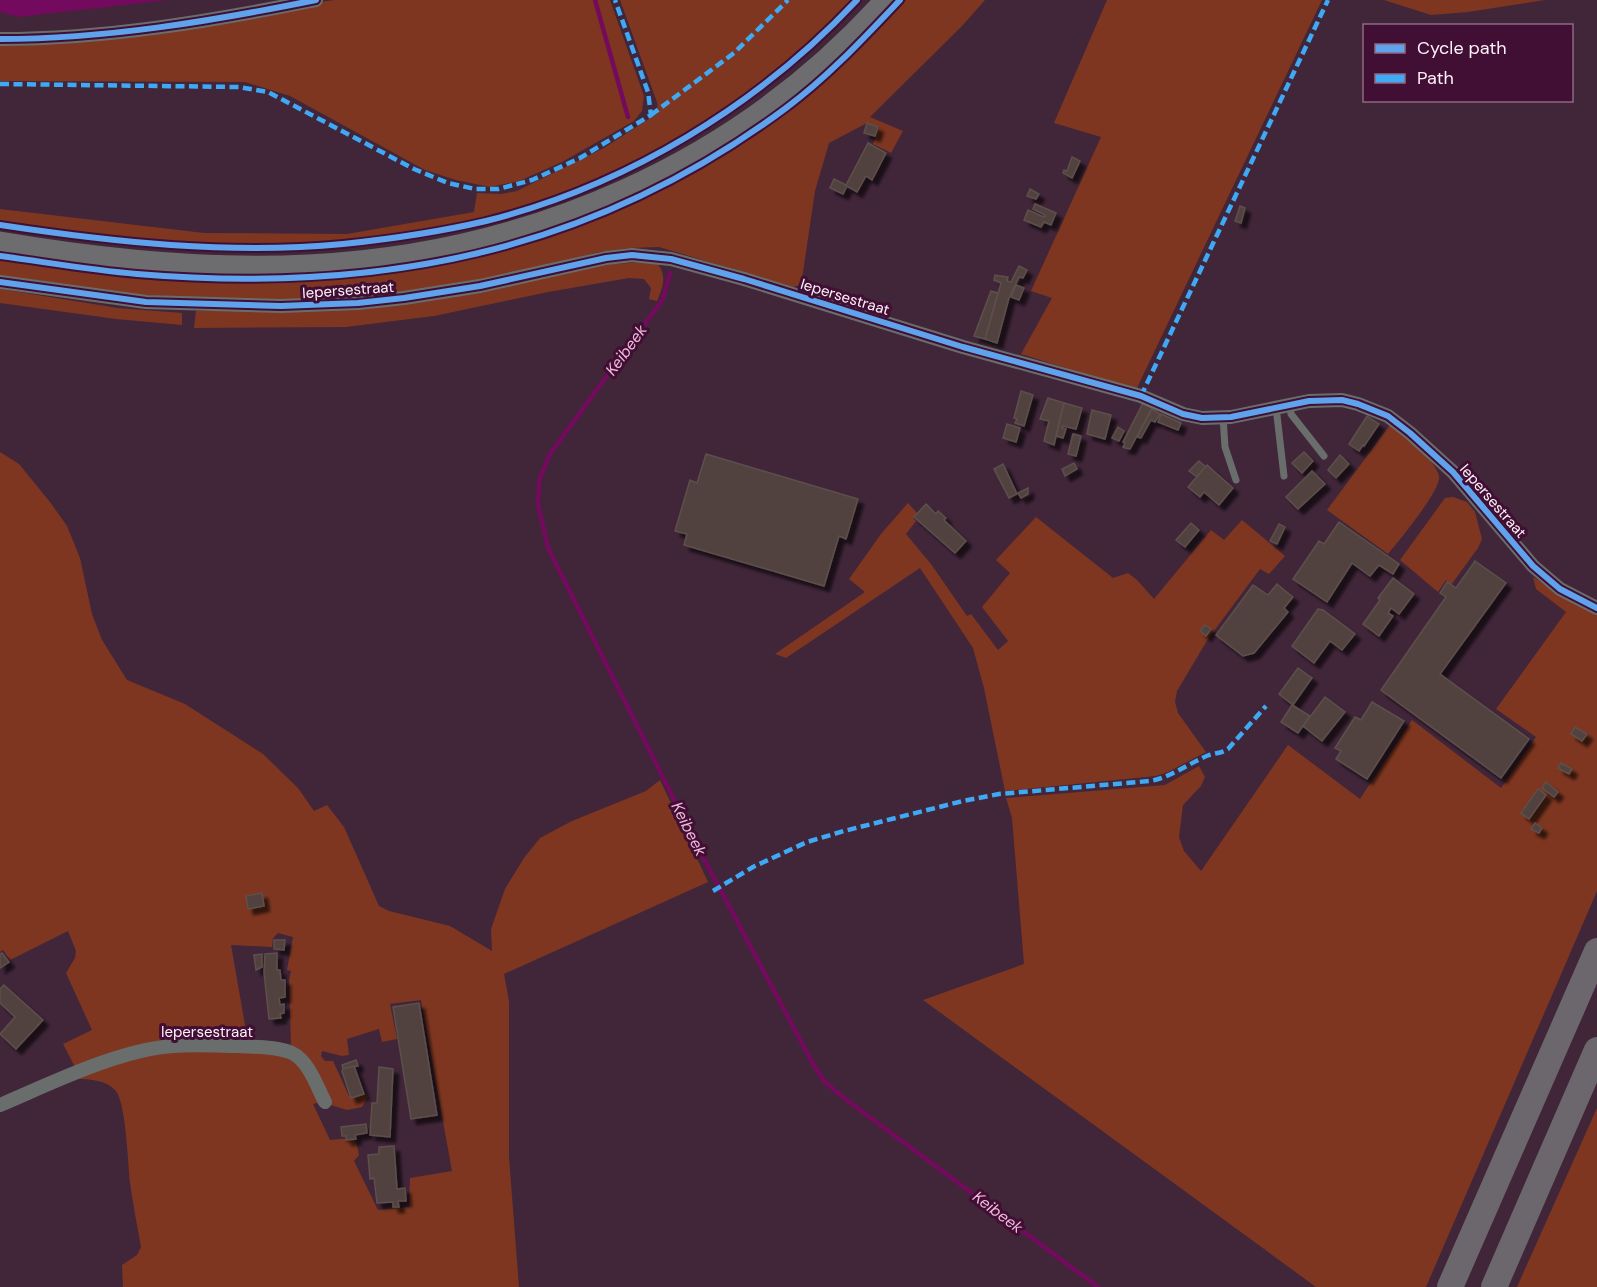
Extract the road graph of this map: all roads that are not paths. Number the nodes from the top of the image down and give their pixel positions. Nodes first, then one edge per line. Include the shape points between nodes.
1 (316, 0) edge
2 (885, 0) edge
3 (0, 39) edge
4 (0, 242) edge
5 (0, 282) edge
6 (1283, 406) junction
7 (1222, 417) junction
8 (1324, 456) dead end
9 (1284, 476) dead end
10 (1236, 480) dead end
11 (1597, 608) edge
12 (1597, 951) edge
13 (1597, 1050) edge
14 (325, 1102) dead end
15 (0, 1105) edge
16 (1450, 1287) edge
17 (1494, 1287) edge

1 - 3 street via 133,31
2 - 4 main road via 800,82 719,140 632,187 525,228 424,252 308,265 185,263
5 - 7 street, Iepersestraat via 146,302 336,304 480,286 606,258 651,256 703,267 963,347 1141,396 1183,414
6 - 7 street, Iepersestraat
6 - 8 lane
6 - 9 lane
6 - 11 street, Iepersestraat via 1308,400 1342,400 1388,416 1453,472 1533,566 1560,589
7 - 10 lane via 1225,447
12 - 16 highway
13 - 17 highway
14 - 15 street, Iepersestraat via 306,1066 292,1053 201,1045 150,1049 84,1069

